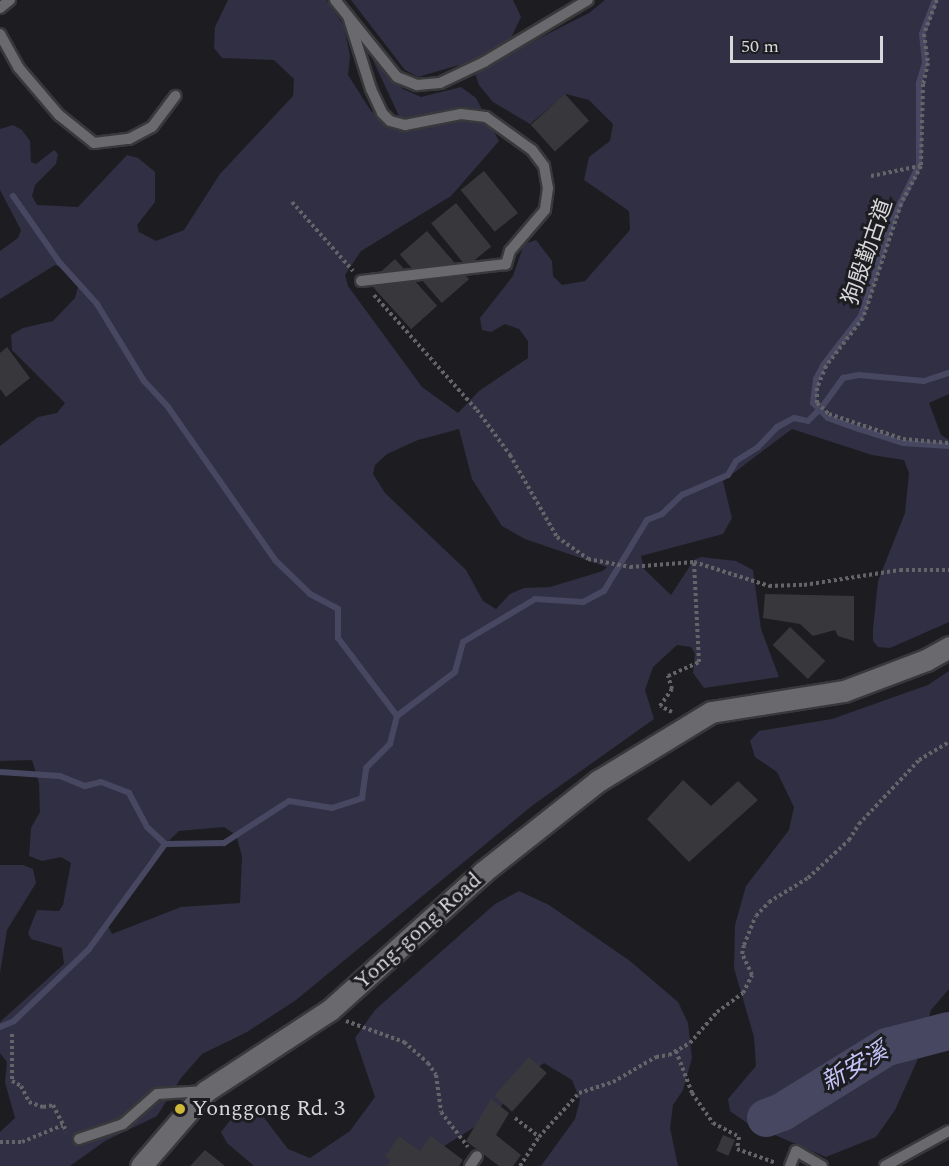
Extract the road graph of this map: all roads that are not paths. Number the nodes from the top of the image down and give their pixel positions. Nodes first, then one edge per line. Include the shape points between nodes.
1 (10, 0) edge
2 (336, 0) edge
3 (588, 0) edge
4 (0, 9) edge
5 (348, 16) junction
6 (0, 34) edge
7 (175, 96) dead end
8 (362, 281) road end
9 (949, 647) edge
10 (206, 1091) junction
11 (949, 1131) edge
12 (79, 1139) road end
13 (477, 1156) road end
14 (786, 1165) edge
15 (141, 1166) edge
16 (470, 1166) edge
17 (822, 1166) edge
18 (885, 1166) edge

1 - 4 lane
2 - 5 lane
3 - 5 lane via 484,62 440,83 417,85 397,77
5 - 8 lane via 371,89 390,121 405,125 461,114 486,117 532,150 544,166 548,188 545,210 510,251 506,264
6 - 7 lane via 18,68 52,107 94,144 129,139 152,127
9 - 10 street via 926,660 844,691 711,712 695,721 598,781 509,851 330,1010
10 - 12 lane via 157,1094 123,1124
10 - 15 street
11 - 18 lane
13 - 16 lane
14 - 17 lane via 796,1151

